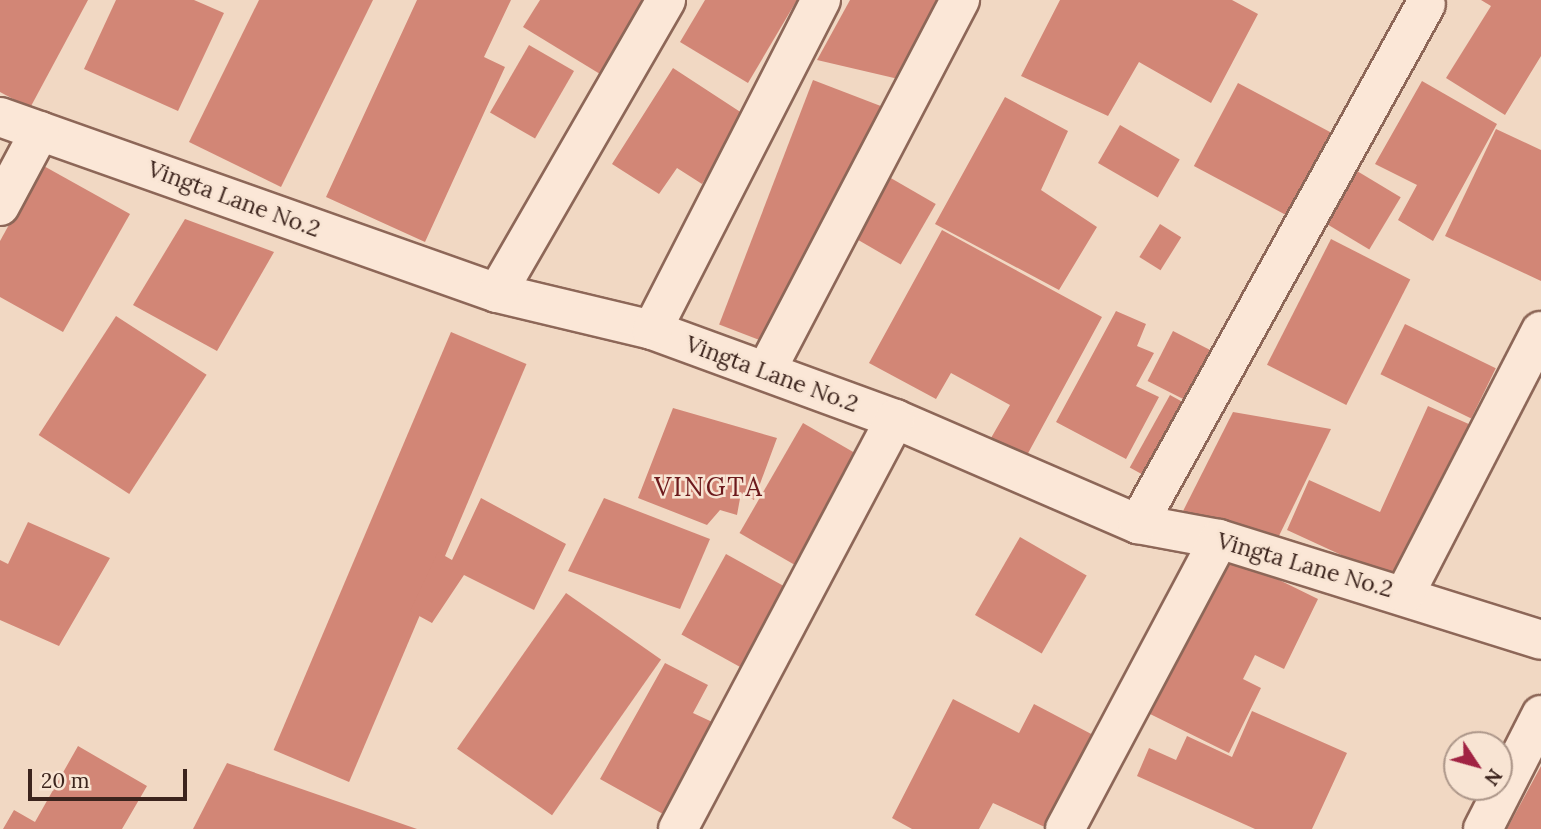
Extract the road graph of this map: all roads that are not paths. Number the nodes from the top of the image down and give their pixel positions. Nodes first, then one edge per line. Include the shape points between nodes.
1 (666, 0) edge
2 (821, 0) edge
3 (960, 0) edge
4 (1426, 4) dead end
5 (0, 117) edge
6 (40, 131) junction
7 (0, 206) edge
8 (498, 293) junction
9 (652, 330) junction
10 (1541, 331) edge
11 (766, 372) junction
12 (895, 419) junction
13 (1138, 524) junction
14 (1219, 540) junction
15 (1405, 594) junction
16 (1541, 640) edge
17 (1541, 715) edge
18 (678, 829) edge
19 (1065, 829) edge
20 (1483, 829) edge

1 - 8 street
2 - 9 street
3 - 11 street
4 - 13 street
5 - 6 street, Vingta Lane No.2
6 - 7 street
6 - 8 street, Vingta Lane No.2
8 - 9 street, Vingta Lane No.2
9 - 11 street, Vingta Lane No.2
10 - 15 street
11 - 12 street, Vingta Lane No.2
12 - 13 street, Vingta Lane No.2
12 - 18 street
13 - 14 street, Vingta Lane No.2
14 - 15 street, Vingta Lane No.2
14 - 19 street
15 - 16 street, Vingta Lane No.2
17 - 20 street

